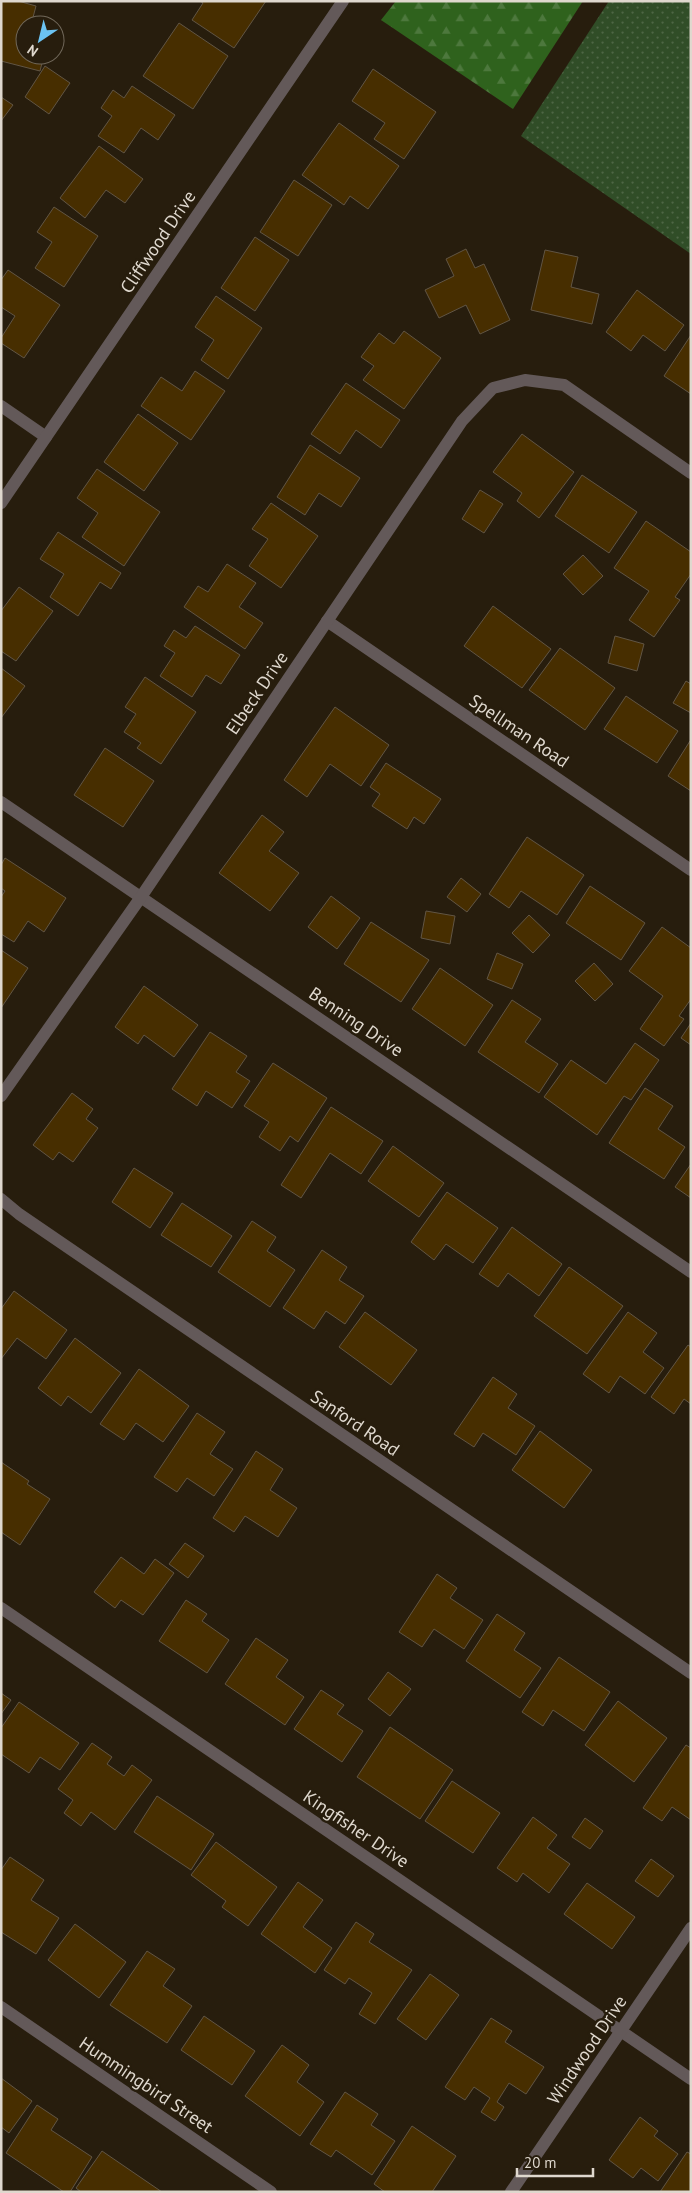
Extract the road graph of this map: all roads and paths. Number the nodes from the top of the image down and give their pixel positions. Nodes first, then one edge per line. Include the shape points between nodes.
1 (343, 1) edge
2 (1, 406) edge
3 (46, 437) junction
4 (691, 473) edge
5 (1, 503) edge
6 (327, 621) junction
7 (1, 802) edge
8 (691, 870) edge
9 (140, 897) junction
10 (1, 1096) edge
11 (1, 1199) edge
12 (691, 1272) edge
13 (1, 1608) edge
14 (691, 1673) edge
15 (691, 1928) edge
16 (1, 2007) edge
17 (620, 2031) junction
18 (691, 2079) edge
19 (271, 2192) edge
20 (512, 2192) edge

1 - 3 street, Cliffwood Drive
2 - 3 street
3 - 5 street, Cliffwood Drive
4 - 6 street, Elbeck Drive via 564,385 525,380 493,388 462,421
6 - 8 street, Spellman Road
6 - 9 street, Elbeck Drive
7 - 9 street, Benning Drive
9 - 10 street, Elbeck Drive
9 - 12 street, Benning Drive
11 - 14 street, Sanford Road via 27,1220
13 - 17 street, Kingfisher Drive
15 - 17 street, Windwood Drive
16 - 19 street, Hummingbird Street
17 - 18 street, Kingfisher Drive
17 - 20 street, Windwood Drive

